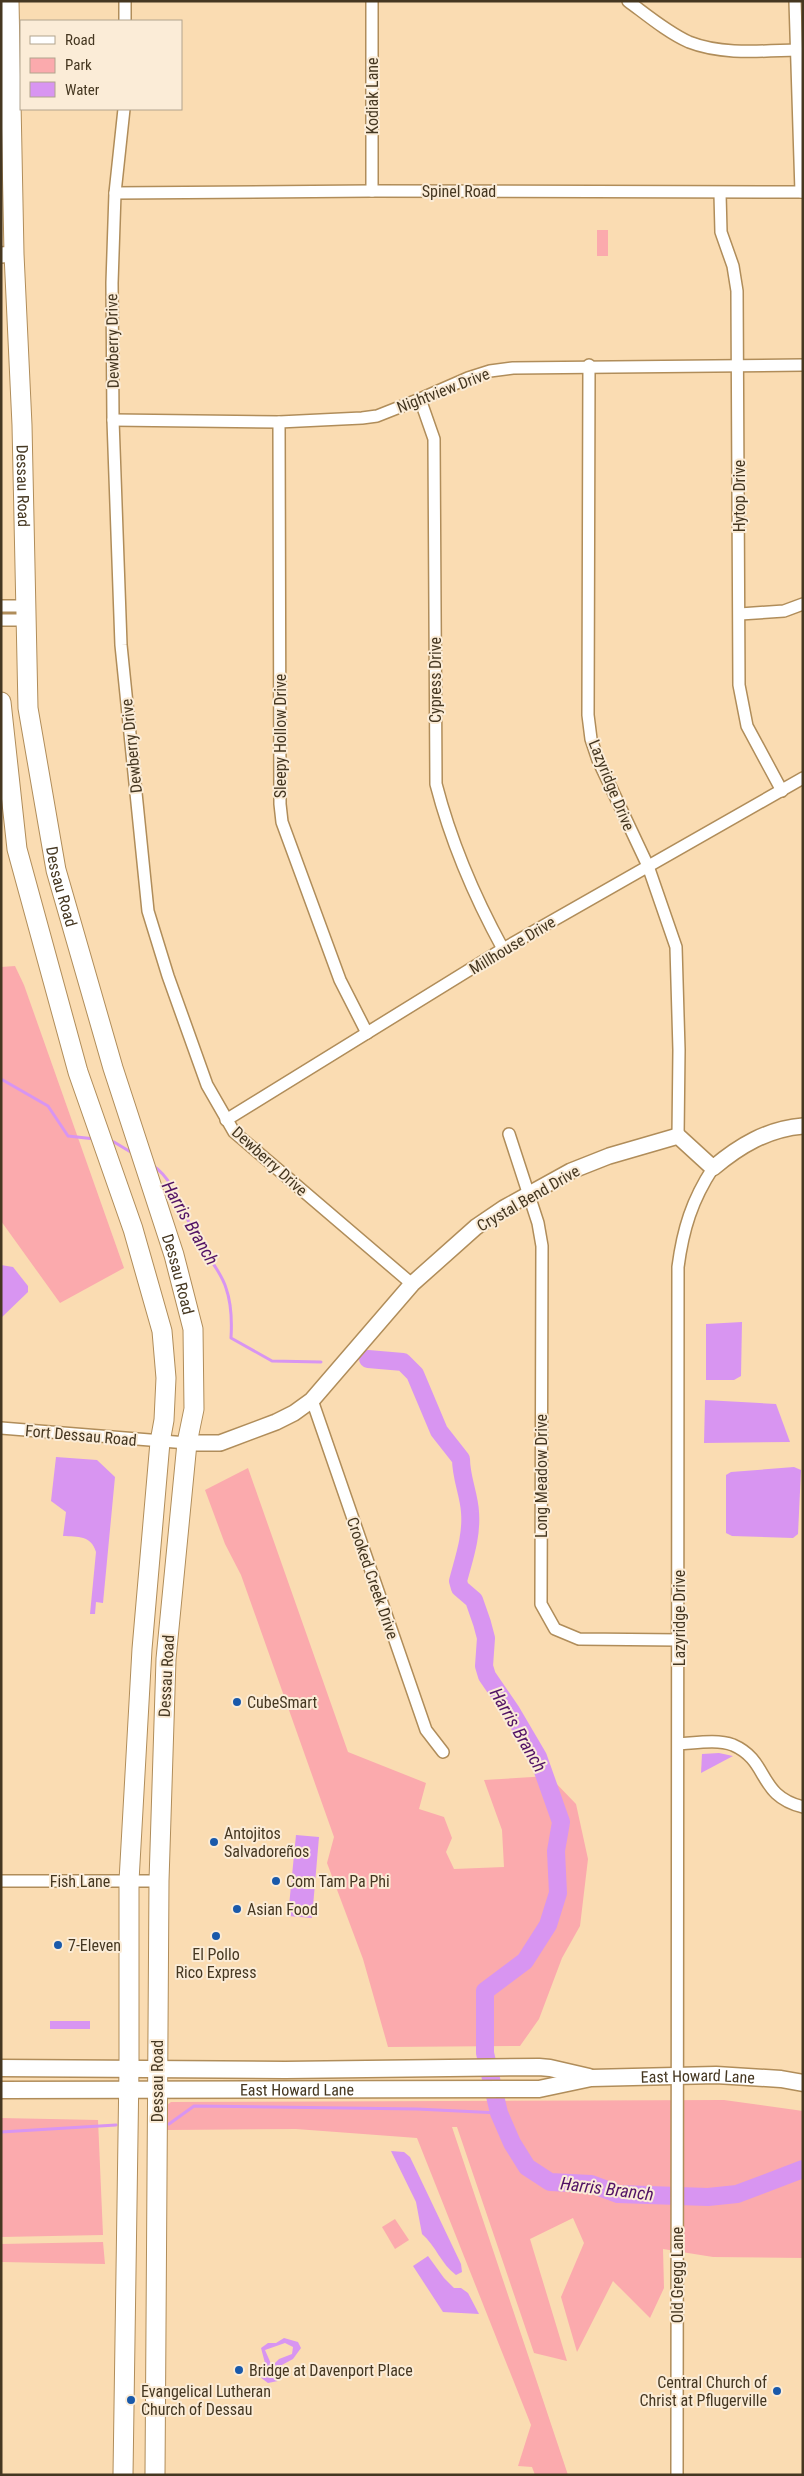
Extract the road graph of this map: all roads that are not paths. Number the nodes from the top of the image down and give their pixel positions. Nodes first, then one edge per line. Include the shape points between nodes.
1 (9, 1) edge
2 (124, 1) edge
3 (372, 1) edge
4 (628, 1) edge
5 (795, 1) edge
6 (125, 20) edge
7 (796, 50) junction
8 (124, 110) edge
9 (372, 191) junction
10 (802, 192) edge
11 (115, 193) junction
12 (720, 194) junction
13 (8, 255) edge
14 (739, 364) junction
15 (589, 365) junction
16 (803, 365) edge
17 (420, 399) junction
18 (113, 420) junction
19 (279, 422) junction
20 (803, 604) edge
21 (1, 606) edge
22 (25, 613) junction
23 (740, 614) junction
24 (1, 620) edge
25 (1, 702) edge
26 (803, 778) edge
27 (782, 791) junction
28 (648, 866) junction
29 (503, 949) junction
30 (368, 1033) junction
31 (226, 1120) junction
32 (803, 1126) edge
33 (509, 1134) dead end
34 (678, 1136) junction
35 (713, 1168) junction
36 (528, 1195) junction
37 (412, 1284) junction
38 (312, 1400) junction
39 (1, 1428) edge
40 (160, 1442) junction
41 (187, 1443) junction
42 (679, 1640) junction
43 (679, 1744) junction
44 (443, 1752) dead end
45 (803, 1807) edge
46 (1, 1881) edge
47 (129, 1881) junction
48 (159, 1881) junction
49 (1, 2068) edge
50 (129, 2068) junction
51 (157, 2068) junction
52 (678, 2076) junction
53 (591, 2078) junction
54 (803, 2083) edge
55 (128, 2088) junction
56 (157, 2088) junction
57 (1, 2090) edge
58 (124, 2388) junction
59 (156, 2390) junction
60 (124, 2475) edge
61 (155, 2475) edge
62 (676, 2475) edge

1 - 13 main road, Dessau Road
2 - 6 street
3 - 9 street, Kodiak Lane
4 - 7 street via 671,32 706,47 726,51
5 - 7 street
7 - 10 street
8 - 11 street, Dewberry Drive
9 - 11 street, Spinel Road
9 - 12 street, Spinel Road
10 - 12 street, Spinel Road
11 - 18 street, Dewberry Drive
12 - 14 street, Hytop Drive via 721,232 733,266 737,291
13 - 22 main road, Dessau Road via 22,425
14 - 15 street, Nightview Drive
14 - 16 street, Nightview Drive
14 - 23 street, Hytop Drive
15 - 17 street, Nightview Drive via 490,371
15 - 28 street, Lazyridge Drive via 588,715 598,760
17 - 19 street, Nightview Drive via 370,417
17 - 29 street, Cypress Drive via 434,438 436,784 463,868
18 - 19 street, Nightview Drive
18 - 31 street, Dewberry Drive via 121,645 148,911 189,1040 206,1084
19 - 30 street, Sleepy Hollow Drive via 282,822 340,980
20 - 23 street via 784,611
21 - 22 street
22 - 24 street
22 - 41 main road, Dessau Road via 28,708 56,870 113,1068 174,1256 193,1332 194,1408
23 - 27 street, Hytop Drive via 739,686 743,712 758,749
25 - 40 main road, Dessau Road via 17,848 78,1072 162,1331 166,1378
26 - 27 street, Millhouse Drive
27 - 28 street, Millhouse Drive
28 - 29 street, Millhouse Drive
28 - 34 street, Lazyridge Drive via 676,947
29 - 30 street, Millhouse Drive
30 - 31 street, Millhouse Drive
31 - 37 street, Dewberry Drive via 248,1146
32 - 35 street via 751,1141
33 - 36 street, Long Meadow Drive
34 - 35 street
34 - 36 street, Crystal Bend Drive via 571,1170
35 - 42 street, Lazyridge Drive via 688,1214 678,1267
36 - 37 street, Crystal Bend Drive via 476,1227
36 - 42 street, Long Meadow Drive via 542,1246 541,1604 555,1628 579,1639
37 - 38 street, Crystal Bend Drive
38 - 41 street, Crystal Bend Drive via 276,1422 220,1443
38 - 44 street, Crooked Creek Drive via 426,1730
39 - 40 street, Fort Dessau Road
40 - 41 street, Fort Dessau Road
40 - 47 main road, Dessau Road via 142,1650
41 - 48 main road, Dessau Road via 166,1659
42 - 43 street, Lazyridge Drive
43 - 45 street via 732,1744 755,1761 776,1795 787,1803
43 - 52 street, Lazyridge Drive
46 - 47 street, Fish Lane
47 - 48 street, Fish Lane
47 - 50 main road, Dessau Road
48 - 51 main road, Dessau Road
49 - 50 main road, East Howard Lane
50 - 51 main road, East Howard Lane
50 - 55 main road, Dessau Road
51 - 53 main road, East Howard Lane via 539,2067
51 - 56 main road, Dessau Road
52 - 53 main road, East Howard Lane
52 - 54 main road, East Howard Lane via 746,2075
52 - 62 street, Old Gregg Lane
53 - 56 main road, East Howard Lane via 539,2089
55 - 56 main road, East Howard Lane
55 - 57 main road, East Howard Lane
55 - 58 main road, Dessau Road
56 - 59 main road, Dessau Road
58 - 59 main road
58 - 60 main road, Dessau Road
59 - 61 main road, Dessau Road

